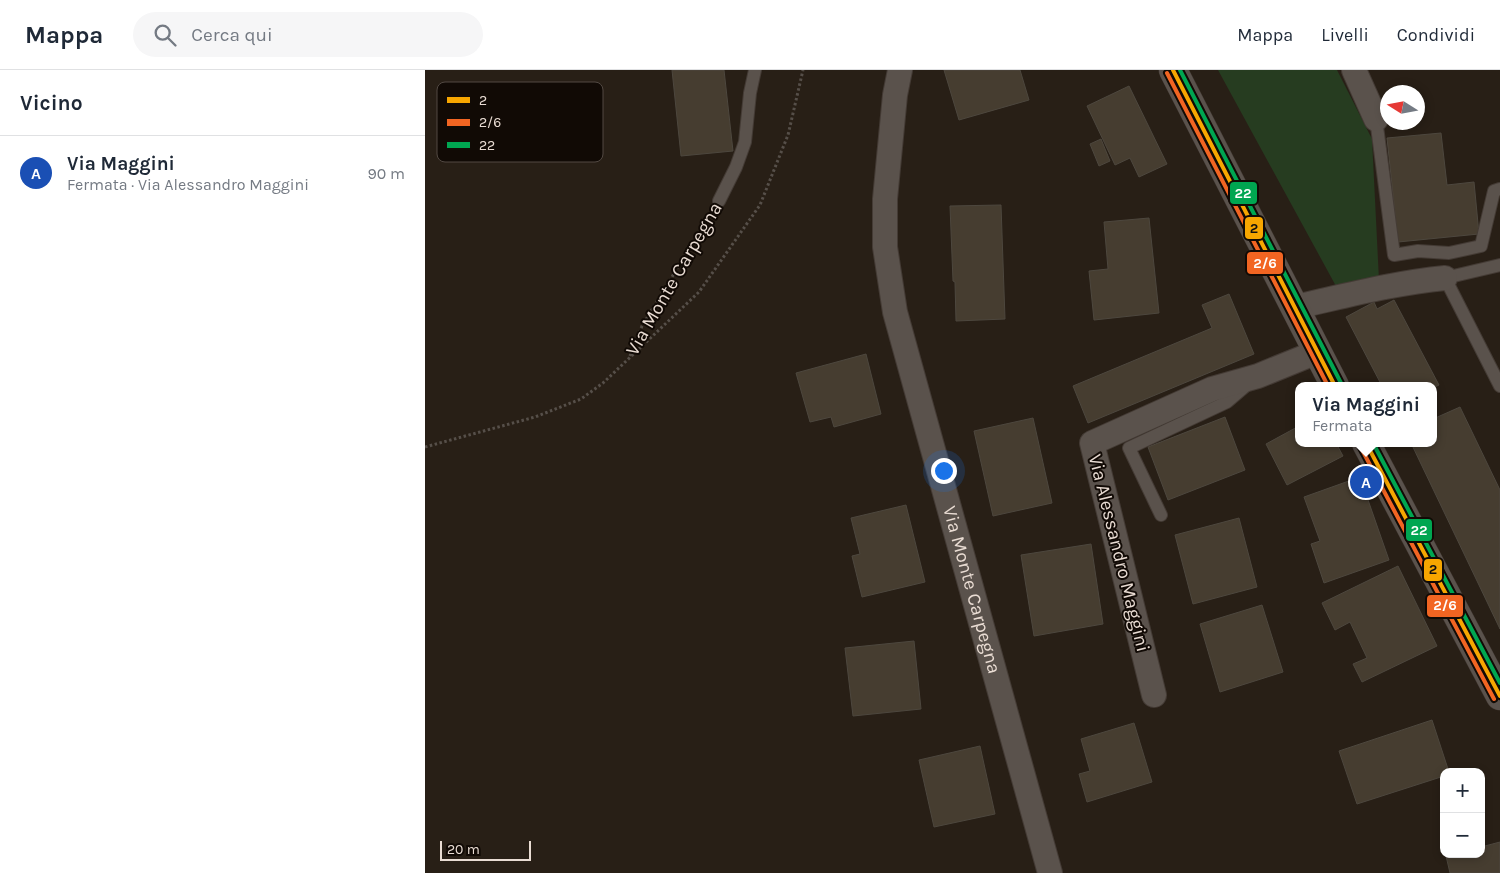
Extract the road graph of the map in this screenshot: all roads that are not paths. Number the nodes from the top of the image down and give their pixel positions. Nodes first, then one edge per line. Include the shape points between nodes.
1 (755, 70) edge
2 (900, 70) edge
3 (1173, 70) edge
4 (1354, 70) edge
5 (1376, 119) joint
6 (1500, 189) edge
7 (719, 202) road end
8 (1500, 264) edge
9 (1445, 278) junction
10 (1295, 307) junction
11 (1317, 352) junction
12 (1257, 376) junction
13 (1333, 382) edge
14 (1500, 386) edge
15 (1368, 447) edge
16 (1161, 515) dead end
17 (1154, 695) dead end
18 (1500, 696) edge
19 (1050, 873) edge

1 - 7 lane, Via Monte Carpegna via 749,93 745,142
2 - 19 street, Via Monte Carpegna via 885,198 885,247 895,312
3 - 10 main road
4 - 5 street
5 - 6 lane via 1394,255 1418,251 1449,253 1481,246 1494,191
8 - 9 lane
9 - 10 street via 1391,285
9 - 14 lane
10 - 11 main road
11 - 12 street, Via Alessandro Maggini
11 - 13 main road
12 - 16 lane via 1227,402 1129,448
12 - 17 street, Via Alessandro Maggini via 1212,389 1092,443
15 - 18 main road

